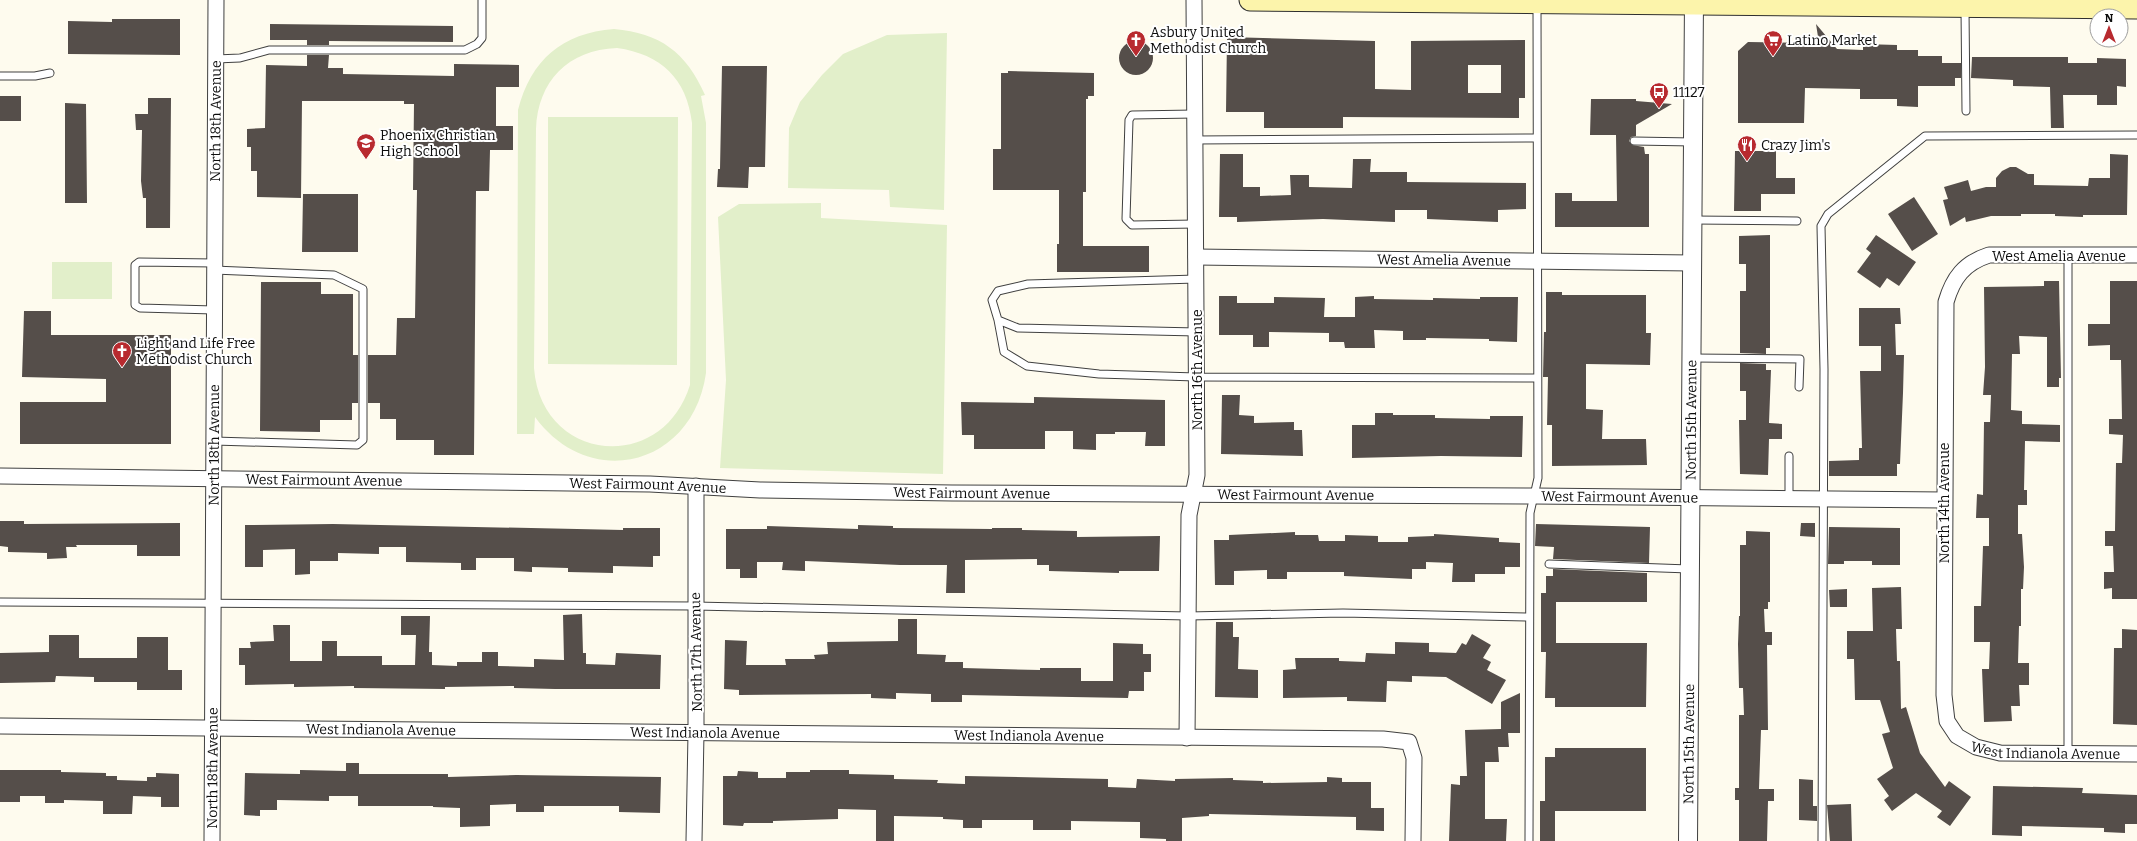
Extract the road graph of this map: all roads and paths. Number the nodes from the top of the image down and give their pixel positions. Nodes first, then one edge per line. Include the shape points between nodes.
1 (216, 0) edge
2 (482, 0) edge
3 (1194, 0) edge
4 (1250, 0) edge
5 (1420, 1) edge
6 (1501, 1) edge
7 (1694, 2) edge
8 (1537, 3) junction
9 (1839, 3) edge
10 (1940, 3) edge
11 (1972, 5) edge
12 (2137, 8) edge
13 (216, 59) junction
14 (50, 73) dead end
15 (0, 76) edge
16 (1966, 111) dead end
17 (1195, 114) junction
18 (2137, 135) edge
19 (1537, 138) junction
20 (1195, 140) junction
21 (1634, 141) dead end
22 (1693, 142) junction
23 (1692, 220) junction
24 (1797, 221) dead end
25 (1196, 224) junction
26 (2068, 255) junction
27 (2137, 256) edge
28 (1196, 257) junction
29 (1537, 261) junction
30 (1692, 263) junction
31 (214, 266) junction
32 (1960, 271) joint
33 (1196, 279) junction
34 (214, 310) junction
35 (998, 320) junction
36 (1197, 332) junction
37 (1692, 358) junction
38 (1196, 377) junction
39 (1537, 378) junction
40 (1800, 387) dead end
41 (214, 441) junction
42 (1789, 456) dead end
43 (0, 476) edge
44 (214, 477) junction
45 (696, 486) junction
46 (1194, 494) junction
47 (1534, 496) junction
48 (1690, 498) junction
49 (1789, 500) junction
50 (1822, 500) junction
51 (1944, 500) junction
52 (1549, 564) dead end
53 (1689, 569) junction
54 (0, 602) edge
55 (214, 604) junction
56 (695, 606) junction
57 (1188, 616) junction
58 (1529, 618) junction
59 (0, 726) edge
60 (212, 728) junction
61 (696, 733) junction
62 (1957, 736) joint
63 (1187, 738) junction
64 (2068, 753) junction
65 (2137, 754) edge
66 (212, 841) edge
67 (694, 841) edge
68 (1413, 841) edge
69 (1529, 841) edge
70 (1688, 841) edge
71 (1822, 841) edge

1 - 13 street, North 18th Avenue
2 - 13 lane via 482,38 478,44 465,50 269,50 240,58
3 - 17 street, North 16th Avenue
4 - 5 main road
5 - 6 main road
6 - 8 main road
7 - 8 main road
7 - 9 main road
7 - 22 street, North 15th Avenue
8 - 19 lane
9 - 10 main road
10 - 11 main road
11 - 12 main road
11 - 16 lane
13 - 31 street, North 18th Avenue
14 - 15 lane via 35,76
17 - 20 street, North 16th Avenue
17 - 25 lane via 1132,115 1129,120 1126,219 1132,225
18 - 50 lane via 1925,136 1828,214 1821,226 1824,369
19 - 20 lane
19 - 29 lane
20 - 25 street, North 16th Avenue
21 - 22 lane
22 - 23 street, North 15th Avenue
23 - 24 lane
23 - 30 street, North 15th Avenue
25 - 28 street, North 16th Avenue
26 - 27 street, West Amelia Avenue
26 - 32 street, West Amelia Avenue via 1989,255 1970,263
26 - 64 lane
28 - 29 street, West Amelia Avenue
28 - 33 street, North 16th Avenue
29 - 30 street, West Amelia Avenue
29 - 39 lane
30 - 37 street, North 15th Avenue
31 - 34 street, North 18th Avenue
31 - 34 lane via 139,262 135,265 135,305 140,308
31 - 41 lane via 334,275 363,288 363,440 357,445
32 - 51 street, North 14th Avenue via 1946,302
33 - 35 lane via 1028,284 998,291 992,300
33 - 36 street, North 16th Avenue
34 - 41 street, North 18th Avenue
35 - 36 lane via 1018,328
35 - 38 lane via 1004,352 1027,366 1099,374
36 - 38 street, North 16th Avenue
37 - 40 lane via 1800,359
37 - 48 street, North 15th Avenue
38 - 39 lane
38 - 46 street, North 16th Avenue via 1197,476
39 - 47 lane via 1538,478
41 - 44 street, North 18th Avenue
42 - 49 lane
43 - 44 street, West Fairmount Avenue
44 - 45 street, West Fairmount Avenue
44 - 55 street, North 18th Avenue
45 - 46 street, West Fairmount Avenue via 760,490
45 - 56 street, North 17th Avenue
46 - 47 street, West Fairmount Avenue
46 - 57 street, North 16th Avenue via 1189,515
47 - 48 street, West Fairmount Avenue
47 - 58 lane via 1530,513
48 - 49 street, West Fairmount Avenue
48 - 53 street, North 15th Avenue
49 - 50 street, West Fairmount Avenue
50 - 51 street, West Fairmount Avenue
50 - 71 lane
51 - 62 street, North 14th Avenue via 1944,695 1947,721
52 - 53 lane
53 - 70 street, North 15th Avenue
54 - 55 lane
55 - 56 lane
55 - 60 street, North 18th Avenue
56 - 57 lane
56 - 61 street, North 17th Avenue
57 - 58 lane via 1343,613
57 - 63 street, North 16th Avenue
58 - 69 lane
59 - 60 street, West Indianola Avenue
60 - 61 street, West Indianola Avenue
60 - 66 street, North 18th Avenue
61 - 63 street, West Indianola Avenue
61 - 67 street, North 17th Avenue
62 - 64 street, West Indianola Avenue via 1976,747 2000,753
63 - 68 street, West Indianola Avenue via 1383,739 1409,742 1414,758
64 - 65 street, West Indianola Avenue

